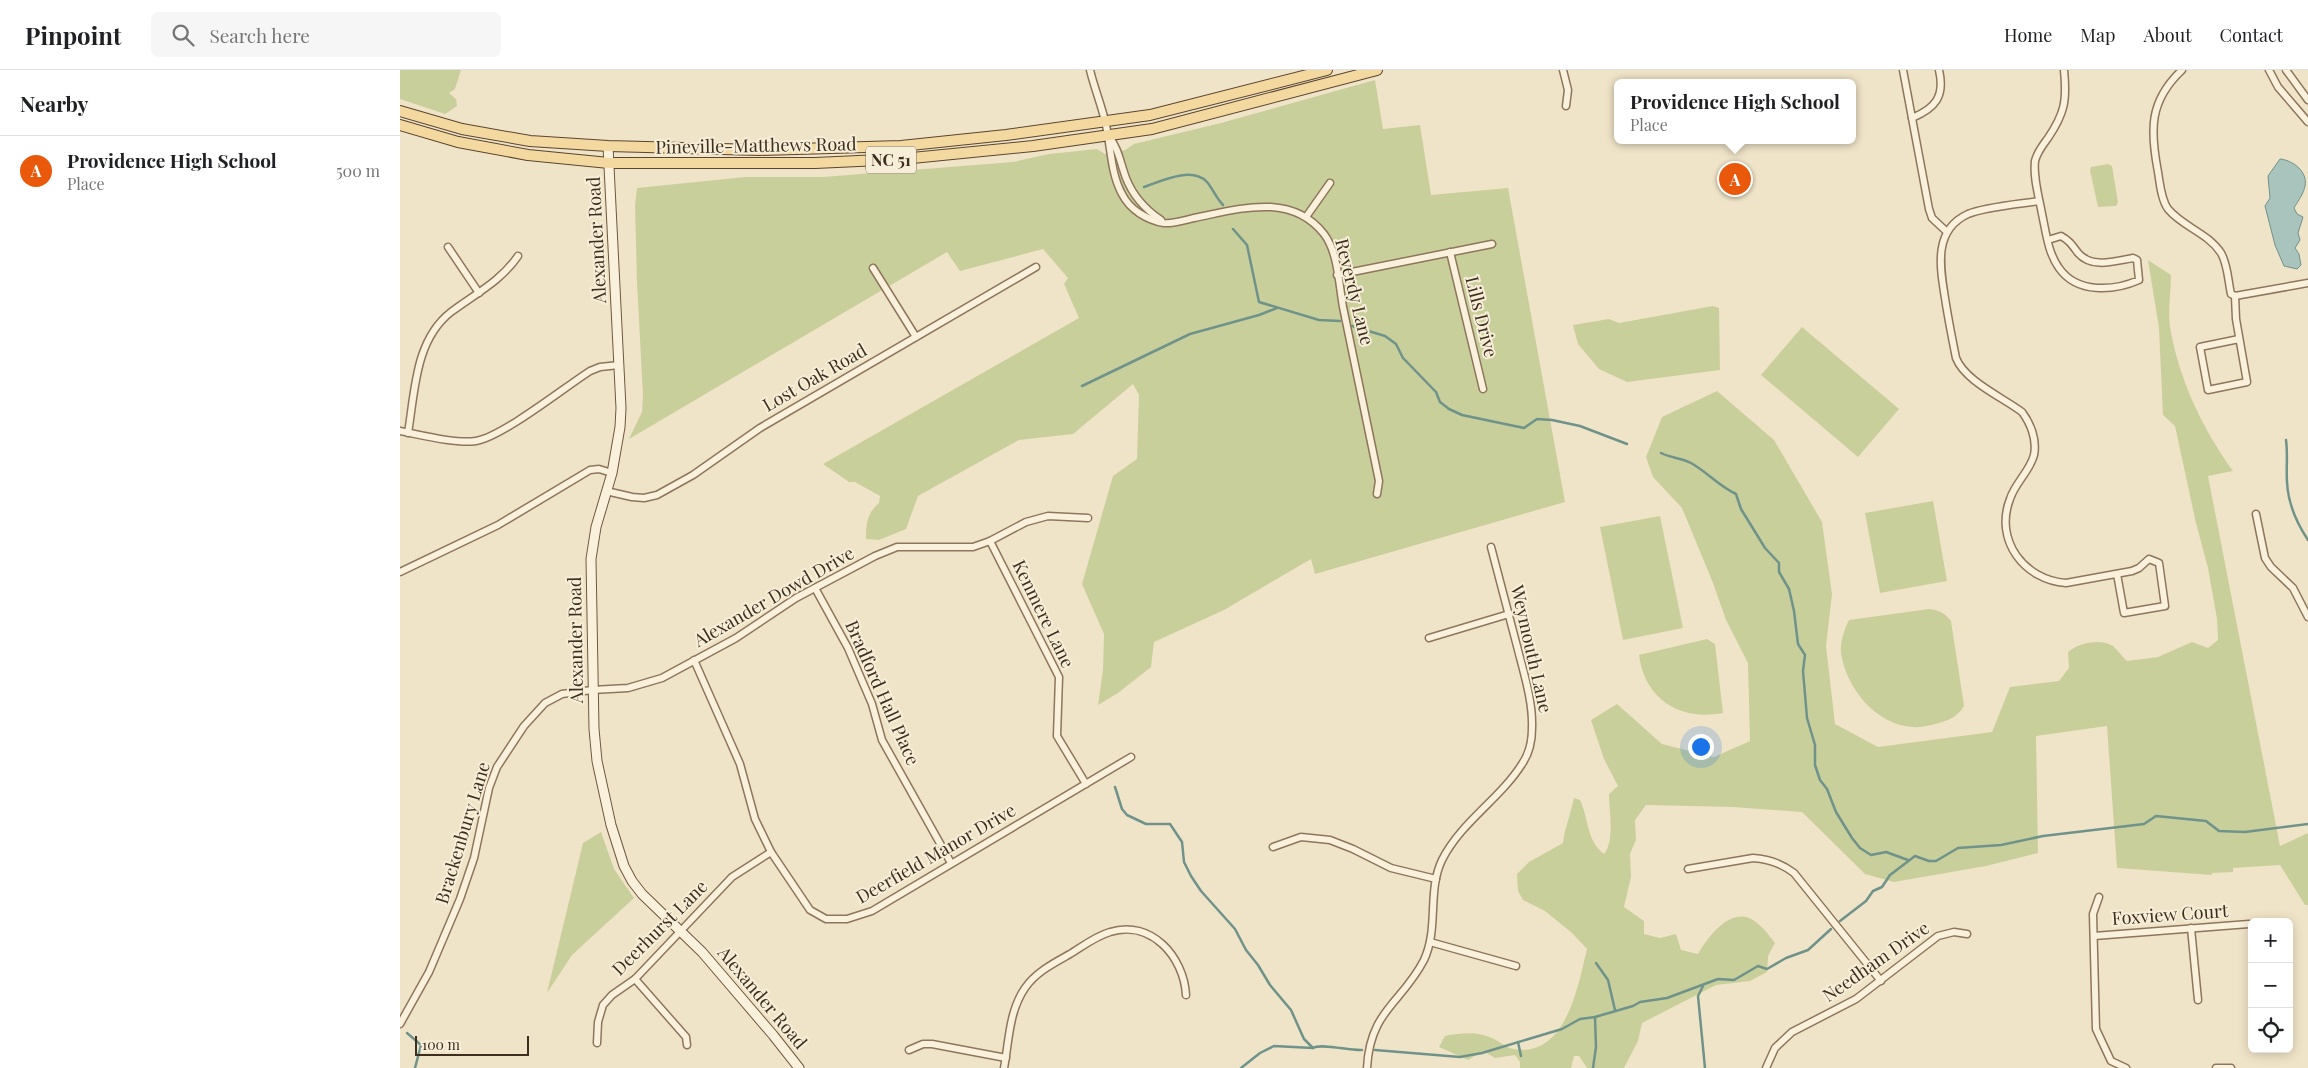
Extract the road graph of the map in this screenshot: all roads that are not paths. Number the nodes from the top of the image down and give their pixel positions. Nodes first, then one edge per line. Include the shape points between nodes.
1 (1090, 70) edge
2 (1327, 70) edge
3 (1377, 70) edge
4 (1563, 70) edge
5 (1903, 70) edge
6 (1939, 70) edge
7 (2064, 70) edge
8 (2182, 70) edge
9 (2269, 70) edge
10 (2286, 70) edge
11 (2308, 100) edge
12 (1566, 106) dead end
13 (400, 111) edge
14 (1912, 118) junction
15 (1105, 121) junction
16 (2308, 122) edge
17 (400, 125) edge
18 (1108, 134) junction
19 (608, 146) junction
20 (609, 163) junction
21 (1330, 183) dead end
22 (2039, 201) junction
23 (1306, 217) junction
24 (1165, 223) junction
25 (1947, 232) junction
26 (2048, 240) junction
27 (1492, 244) dead end
28 (448, 247) dead end
29 (1450, 252) junction
30 (518, 256) dead end
31 (1036, 267) dead end
32 (873, 268) dead end
33 (1337, 275) junction
34 (2308, 283) edge
35 (479, 293) junction
36 (2235, 296) junction
37 (916, 337) junction
38 (2240, 339) junction
39 (619, 365) junction
40 (1483, 389) dead end
41 (400, 431) edge
42 (408, 433) junction
43 (612, 473) junction
44 (606, 492) junction
45 (1377, 494) dead end
46 (2256, 514) dead end
47 (1088, 518) dead end
48 (990, 541) junction
49 (1491, 547) dead end
50 (400, 572) edge
51 (2117, 574) junction
52 (815, 588) junction
53 (1509, 614) junction
54 (2308, 617) edge
55 (1429, 638) dead end
56 (694, 660) junction
57 (592, 690) junction
58 (1131, 757) dead end
59 (1086, 784) junction
60 (1273, 847) dead end
61 (771, 852) junction
62 (951, 863) junction
63 (1688, 869) dead end
64 (1436, 878) junction
65 (2099, 897) dead end
66 (2248, 924) edge
67 (2191, 928) junction
68 (682, 931) junction
69 (1967, 934) dead end
70 (2094, 936) junction
71 (1430, 942) junction
72 (1516, 966) dead end
73 (635, 979) junction
74 (1881, 981) junction
75 (1186, 995) dead end
76 (2198, 1000) dead end
77 (400, 1024) edge
78 (596, 1043) dead end
79 (687, 1045) dead end
80 (908, 1050) dead end
81 (1006, 1058) junction
82 (2111, 1061) junction
83 (799, 1068) edge
84 (1004, 1068) edge
85 (1367, 1068) edge
86 (1766, 1068) edge
87 (2107, 1068) edge
88 (2126, 1068) edge
89 (2216, 1068) edge
90 (2231, 1068) edge

1 - 15 street, Reverdy Lane
2 - 15 main road, Pineville-Matthews Road / NC 51 via 1150,115
3 - 18 main road, Pineville-Matthews Road / NC 51 via 1152,129
4 - 12 street via 1568,90
5 - 14 street
6 - 14 street via 1942,83 1934,105
7 - 22 street via 2066,97 2063,112 2035,161
8 - 36 street via 2161,94 2154,118 2153,144 2161,191 2167,207 2211,242 2222,255 2231,294
9 - 16 street via 2278,87
10 - 11 street
13 - 19 main road, Pineville-Matthews Road / NC 51 via 462,129 530,141
14 - 25 street via 1929,209 1932,218
15 - 18 street, Reverdy Lane
15 - 19 main road, Pineville-Matthews Road / NC 51 via 901,146 759,150
17 - 20 main road, Pineville-Matthews Road / NC 51 via 467,144 528,155
18 - 20 main road, Pineville-Matthews Road / NC 51 via 1033,146 902,159 815,163
18 - 24 street, Reverdy Lane via 1116,145 1126,178 1135,194 1148,211
18 - 24 street, Reverdy Lane via 1108,148 1121,194 1143,216
19 - 20 street, Alexander Road
20 - 39 street, Alexander Road
21 - 23 street
22 - 25 street via 1974,212 1960,219
22 - 26 street
23 - 24 street, Reverdy Lane via 1295,210 1271,207
23 - 33 street, Reverdy Lane via 1326,236
25 - 51 street via 1939,262 1958,365 1970,377 2022,412 2034,437 2032,461 2008,503 2008,543 2024,567 2047,580 2074,583
26 - 26 street via 2059,268 2076,282 2104,288 2140,280 2137,260 2096,263 2079,254 2071,242 2061,236
27 - 29 street
28 - 35 street
29 - 33 street
29 - 40 street, Lills Drive
30 - 35 street via 503,276
31 - 37 street, Lost Oak Road
32 - 37 street
33 - 45 street, Reverdy Lane via 1379,481
34 - 36 street
35 - 42 street via 442,320 426,342 420,359
36 - 38 street
37 - 44 street, Lost Oak Road via 760,428 693,475 657,495 644,498
38 - 38 street via 2247,382 2208,390 2200,347
39 - 42 street via 590,371 484,439 458,441
39 - 43 street, Alexander Road via 620,427
41 - 42 street
43 - 44 street, Alexander Road
43 - 50 street via 599,468 590,470 498,525
44 - 57 street, Alexander Road via 591,559
46 - 54 street via 2265,558 2293,588
47 - 48 street, Alexander Dowd Drive via 1048,516 1026,522
48 - 52 street, Alexander Dowd Drive via 972,547 897,547
48 - 59 street, Kenmere Lane via 1059,677 1058,736
49 - 53 street, Weymouth Lane
51 - 51 street via 2139,568 2149,559 2159,563 2165,606 2124,612
52 - 56 street, Alexander Dowd Drive via 736,638
52 - 62 street, Bradford Hall Place via 848,648 872,704 882,740
53 - 55 street
53 - 64 street, Weymouth Lane via 1530,707 1532,726 1528,753 1515,775 1452,844
56 - 57 street, Alexander Dowd Drive via 662,678 628,688
56 - 61 street, Deerfield Manor Drive via 740,764 754,819
57 - 68 street, Alexander Road via 597,761 624,866 642,894
57 - 77 street, Brackenbury Lane via 562,694 545,703 501,759 491,783 474,858 460,899 443,942
58 - 59 street, Deerfield Manor Drive
59 - 62 street, Deerfield Manor Drive
60 - 64 street via 1300,838 1330,840 1386,866
61 - 62 street, Deerfield Manor Drive via 810,910 826,919 848,919 872,910
61 - 68 street, Deerhurst Lane via 732,877
63 - 74 street via 1753,858 1779,864 1794,874
64 - 71 street, Weymouth Lane
65 - 70 street via 2093,914
66 - 67 street, Foxview Court
67 - 70 street, Foxview Court
67 - 76 street
68 - 73 street, Deerhurst Lane
68 - 83 street, Alexander Road
69 - 74 street, Needham Drive via 1954,932 1938,936
70 - 82 street via 2096,1028
71 - 72 street
71 - 85 street, Weymouth Lane via 1420,967 1378,1023 1370,1043
73 - 78 street, Deerhurst Lane via 612,994 603,1005
73 - 79 street via 686,1037
74 - 86 street, Needham Drive via 1856,999 1783,1038
75 - 81 street via 1182,972 1160,941 1136,930 1110,932 1048,966 1029,982 1015,1006
80 - 81 street via 932,1044
81 - 84 street
82 - 87 street
82 - 88 street
89 - 90 street

